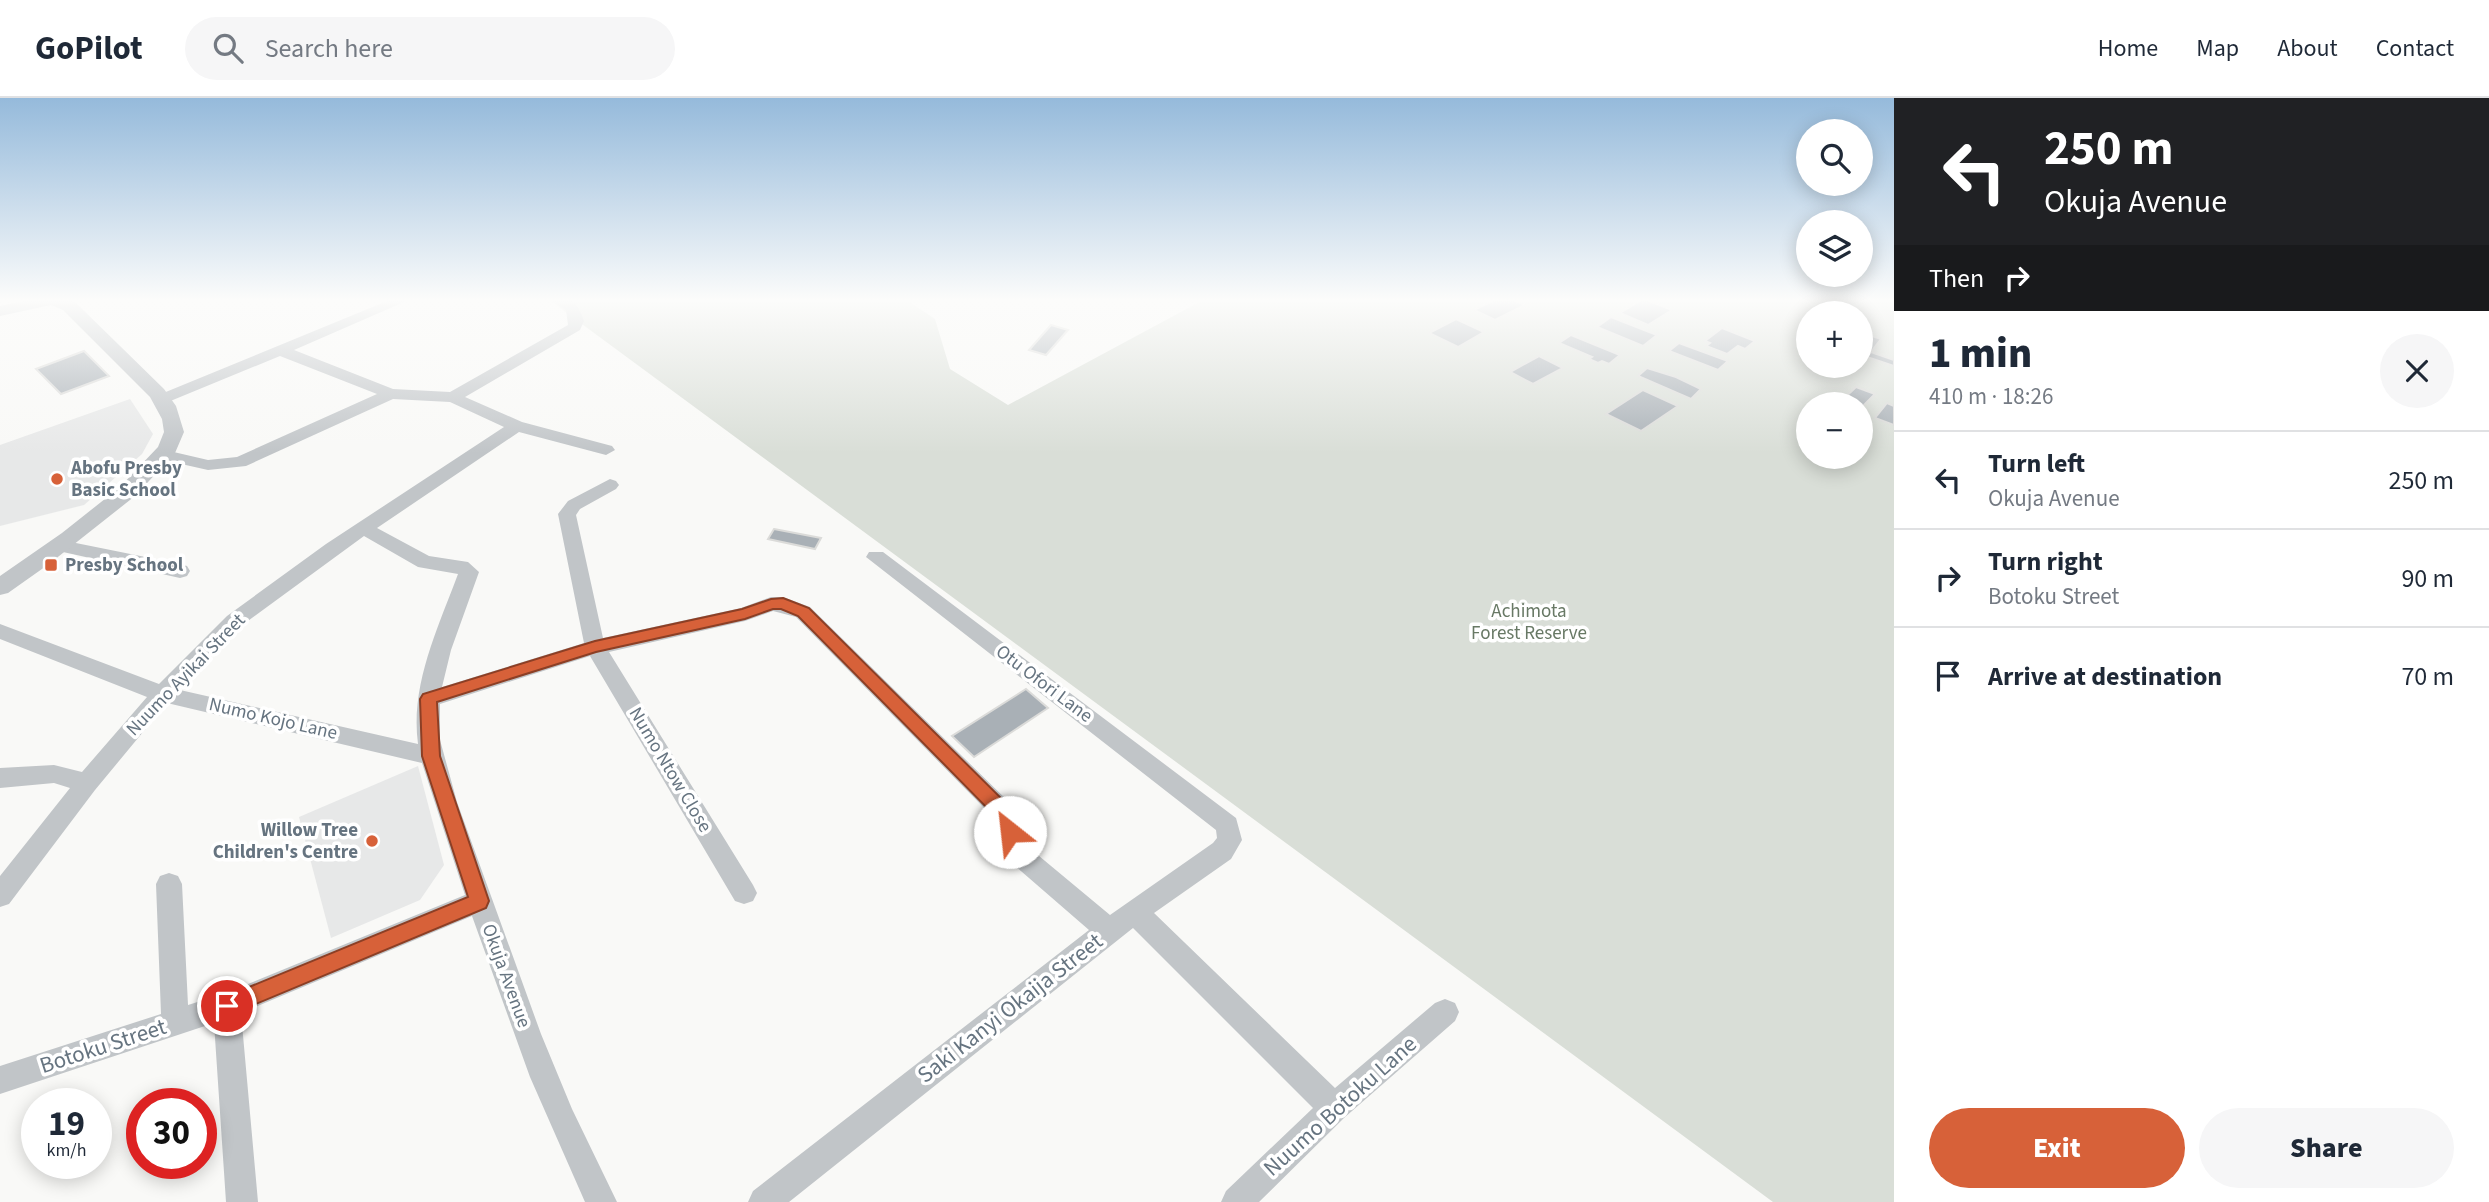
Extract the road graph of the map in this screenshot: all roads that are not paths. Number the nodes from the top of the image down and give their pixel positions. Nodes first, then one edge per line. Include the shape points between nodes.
1 (114, 351) edge
2 (282, 351) joint
3 (534, 351) edge
4 (391, 394) junction
5 (453, 397) junction
6 (162, 399) junction
7 (516, 426) junction
8 (606, 450) dead end
9 (165, 455) junction
10 (610, 485) dead end
11 (363, 528) junction
12 (61, 546) junction
13 (876, 557) dead end
14 (180, 571) dead end
15 (0, 587) edge
16 (0, 631) edge
17 (595, 647) junction
18 (162, 694) junction
19 (429, 699) junction
20 (431, 756) junction
21 (0, 778) edge
22 (87, 783) junction
23 (1211, 812) joint
24 (169, 884) dead end
25 (744, 892) dead end
26 (0, 896) edge
27 (479, 901) junction
28 (1134, 911) junction
29 (1109, 930) junction
30 (227, 1006) junction
31 (1444, 1012) dead end
32 (175, 1022) junction
33 (0, 1080) edge
34 (1334, 1108) junction
35 (242, 1202) edge
36 (601, 1202) edge
37 (764, 1202) edge
38 (1237, 1202) edge

1 - 6 street
2 - 4 street
2 - 6 street
3 - 5 street
4 - 5 street
4 - 9 street via 240,462 208,465
5 - 7 street
6 - 9 street via 174,433
7 - 8 street
7 - 11 street, Nuumo Ayikai Street
9 - 12 street
10 - 17 street, Numo Ntow Close via 566,514
11 - 18 street, Nuumo Ayikai Street via 234,621
11 - 19 street, Okuja Avenue via 425,562 469,572
12 - 14 street
12 - 15 street
13 - 23 street, Otu Ofori Lane
16 - 18 street, Numo Kojo Lane
17 - 19 street
17 - 25 street, Numo Ntow Close
17 - 29 street via 745,614 771,604 803,612 1006,814 1011,827 1008,845
18 - 20 street, Numo Kojo Lane
18 - 22 street, Nuumo Ayikai Street
19 - 20 street, Okuja Avenue
20 - 27 street, Okuja Avenue
21 - 22 street via 54,774
22 - 26 street, Nuumo Ayikai Street
23 - 28 street, Saki Kanyi Okaija Street via 1227,824 1230,840 1222,851
24 - 32 street
27 - 30 street, Botoku Street
27 - 36 street, Okuja Avenue via 532,1048
28 - 29 street, Saki Kanyi Okaija Street
28 - 34 street
29 - 37 street, Saki Kanyi Okaija Street
30 - 32 street, Botoku Street
30 - 35 street
31 - 34 street, Nuumo Botoku Lane
32 - 33 street, Botoku Street
34 - 38 street, Nuumo Botoku Lane

